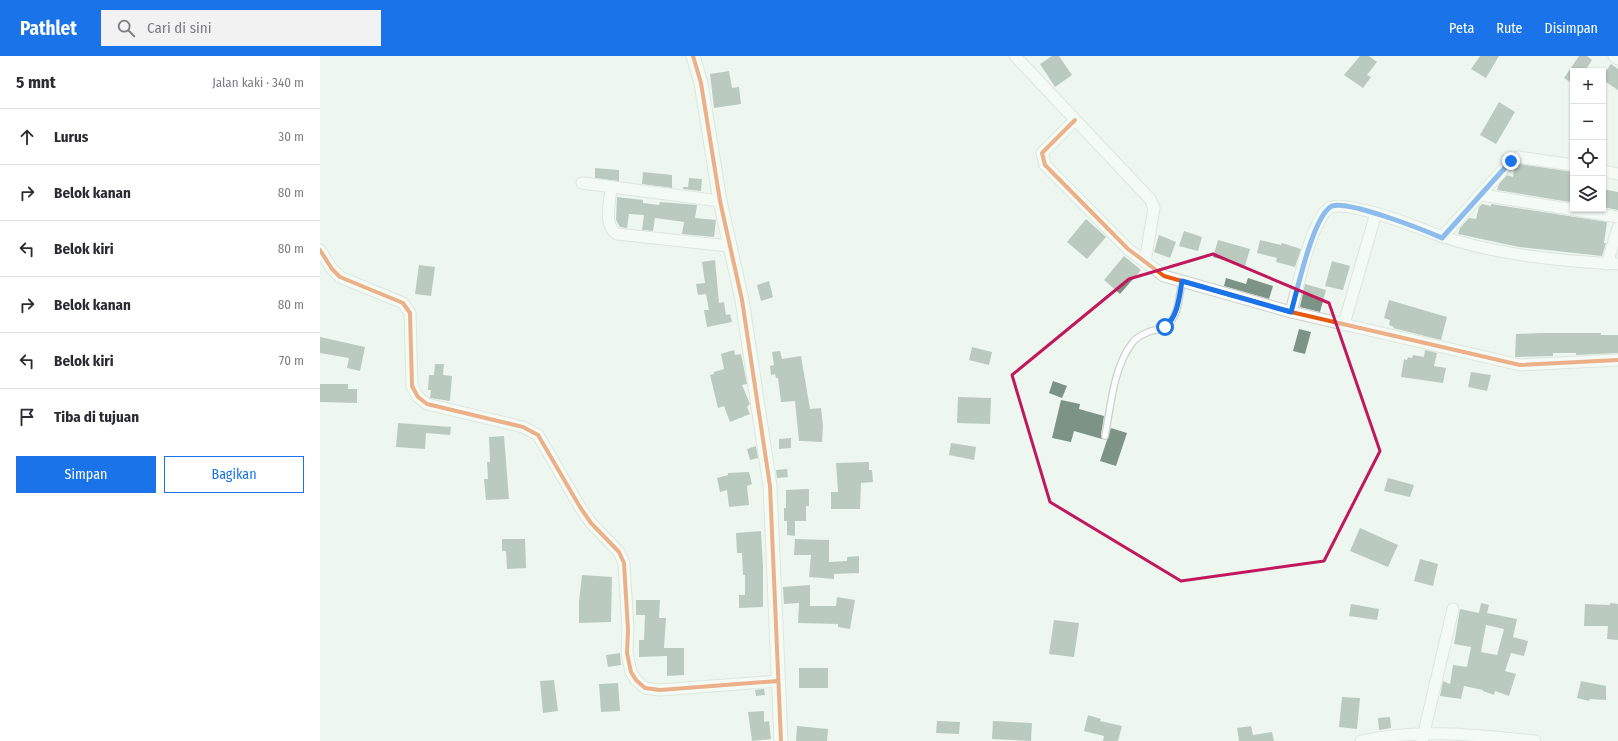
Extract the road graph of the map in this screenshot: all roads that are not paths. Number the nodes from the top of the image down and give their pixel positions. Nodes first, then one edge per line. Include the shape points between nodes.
1 (693, 56) edge
2 (1015, 56) edge
3 (1614, 56) edge
4 (1618, 59) edge
5 (1075, 120) junction
6 (1570, 165) edge
7 (1606, 172) edge
8 (1618, 174) edge
9 (582, 184) dead end
10 (611, 188) junction
11 (1482, 195) junction
12 (720, 201) junction
13 (1376, 213) junction
14 (1618, 218) edge
15 (1618, 228) edge
16 (1442, 238) junction
17 (729, 246) junction
18 (320, 250) edge
19 (1145, 262) junction
20 (1612, 264) edge
21 (1182, 281) junction
22 (1291, 312) junction
23 (1344, 324) junction
24 (1618, 360) edge
25 (1105, 436) dead end
26 (1453, 608) dead end
27 (778, 681) junction
28 (1423, 737) edge
29 (781, 741) edge
30 (1361, 741) edge
31 (1534, 741) edge

1 - 12 street via 701,83
2 - 5 street
3 - 4 street
5 - 19 street via 1150,200 1154,208
5 - 19 street via 1042,153 1046,165 1128,249
6 - 11 street via 1518,157 1511,161
7 - 8 street
9 - 10 street
10 - 12 street
10 - 17 street via 608,225 617,234
11 - 14 street
11 - 16 street
12 - 17 street
13 - 16 street
13 - 22 street via 1337,205 1327,210 1309,246
13 - 23 street
15 - 20 street
16 - 20 street via 1506,252
17 - 27 street via 742,300 770,486
18 - 27 street via 340,277 403,302 410,313 411,379 418,397 427,404 523,427 538,435 580,507 591,523 619,552 624,563 627,653 631,672 636,680 645,688 660,690
19 - 21 street via 1164,276
21 - 22 street
21 - 25 lane via 1172,321 1165,327 1139,336 1122,362 1113,390
22 - 23 street
23 - 24 street via 1520,365
26 - 28 street
27 - 29 street
28 - 30 street via 1382,736
28 - 31 street via 1470,734

